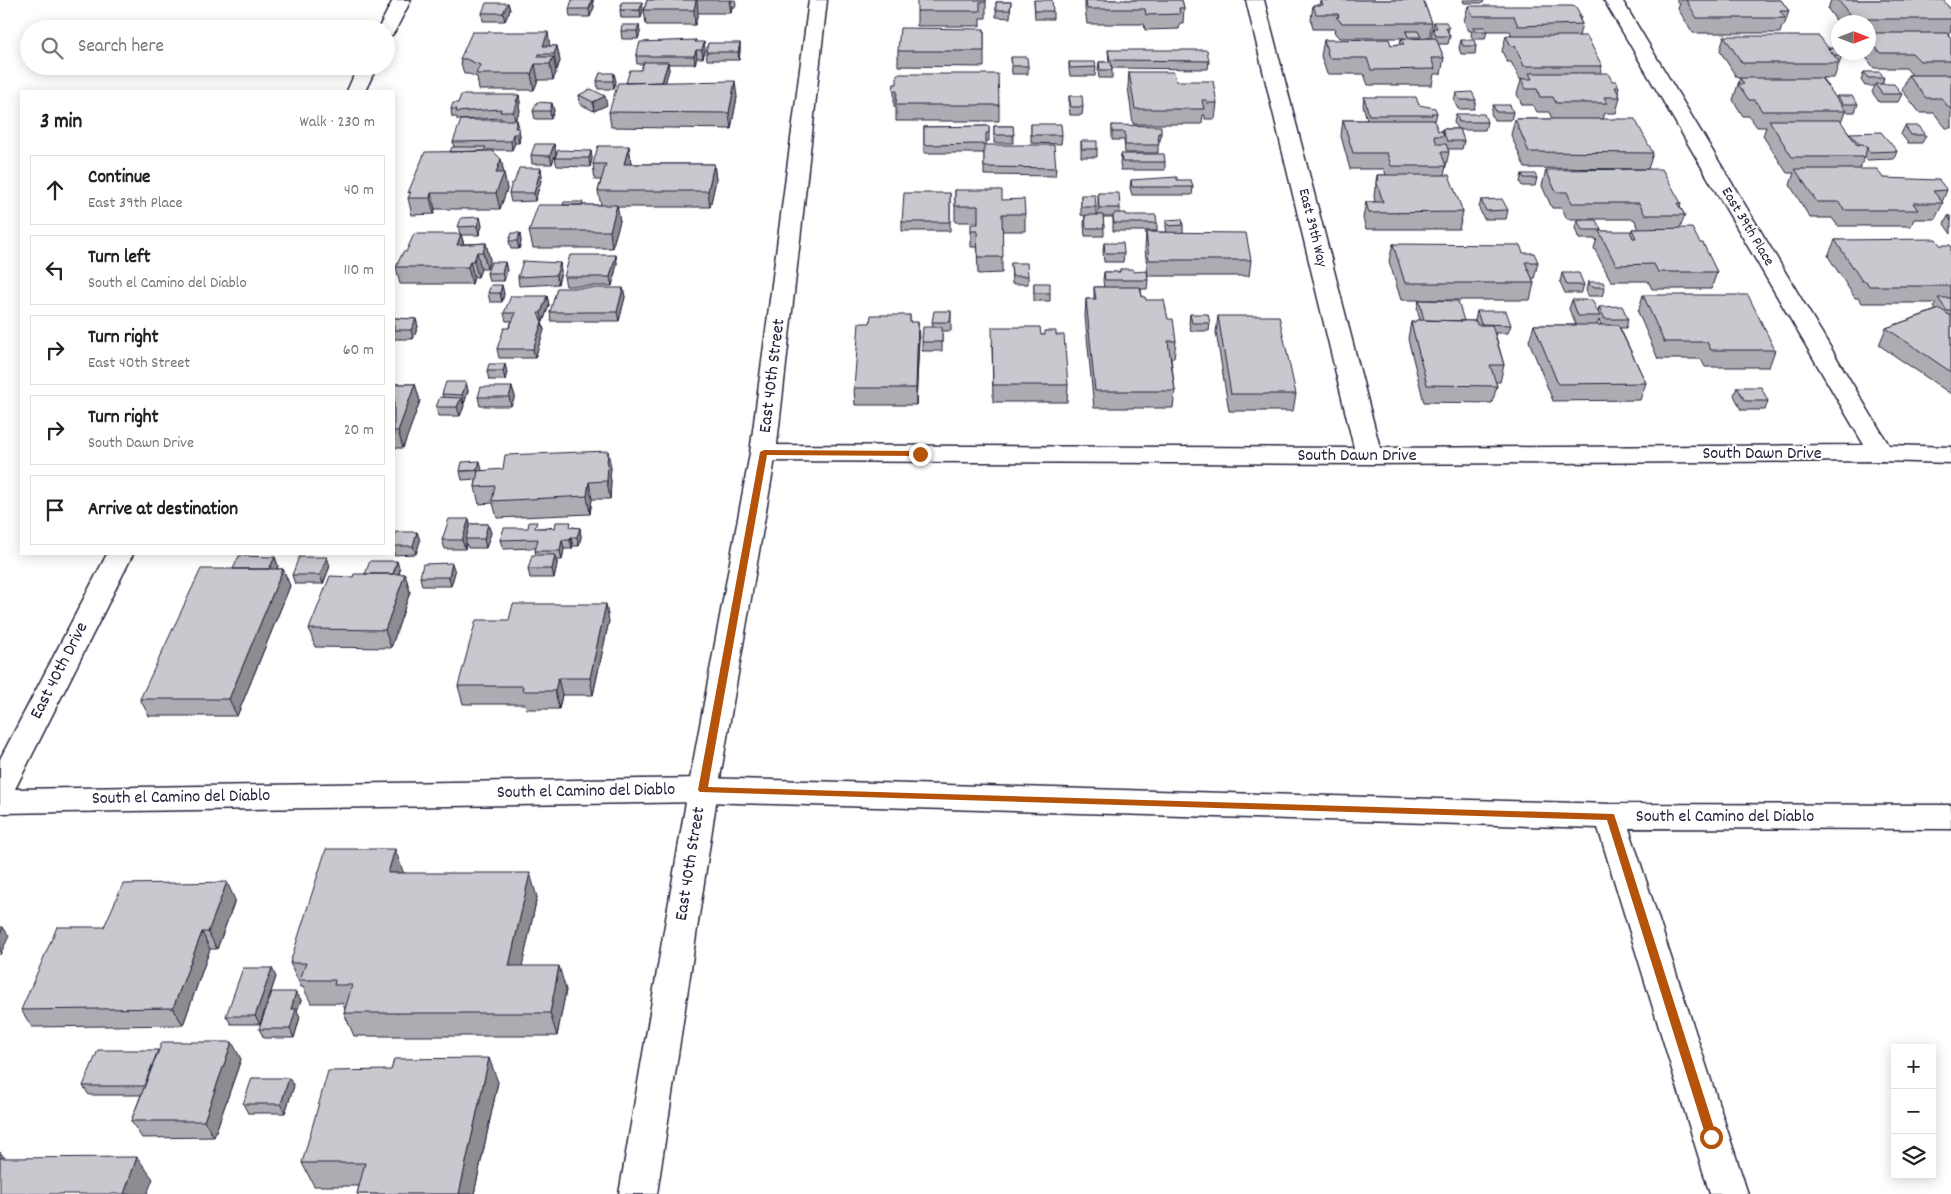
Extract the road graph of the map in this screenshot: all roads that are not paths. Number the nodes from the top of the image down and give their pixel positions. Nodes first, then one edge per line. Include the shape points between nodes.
1 (402, 0) edge
2 (818, 0) edge
3 (1255, 0) edge
4 (1613, 0) edge
5 (392, 20) edge
6 (364, 75) edge
7 (356, 90) edge
8 (764, 452) junction
9 (1882, 453) junction
10 (1951, 455) edge
11 (1369, 456) junction
12 (119, 555) edge
13 (0, 788) edge
14 (703, 790) junction
15 (0, 801) edge
16 (1610, 816) junction
17 (1951, 817) edge
18 (638, 1194) edge
19 (1729, 1194) edge

1 - 5 street
2 - 8 street, East 40th Street
3 - 11 street, East 39th Way
4 - 9 street, East 39th Place
6 - 7 street
8 - 11 street, South Dawn Drive
8 - 14 street, East 40th Street
9 - 10 street, South Dawn Drive
9 - 11 street, South Dawn Drive
12 - 13 street, East 40th Drive
14 - 15 street, South el Camino del Diablo
14 - 16 street, South el Camino del Diablo
14 - 18 street, East 40th Street
16 - 17 street, South el Camino del Diablo
16 - 19 street

